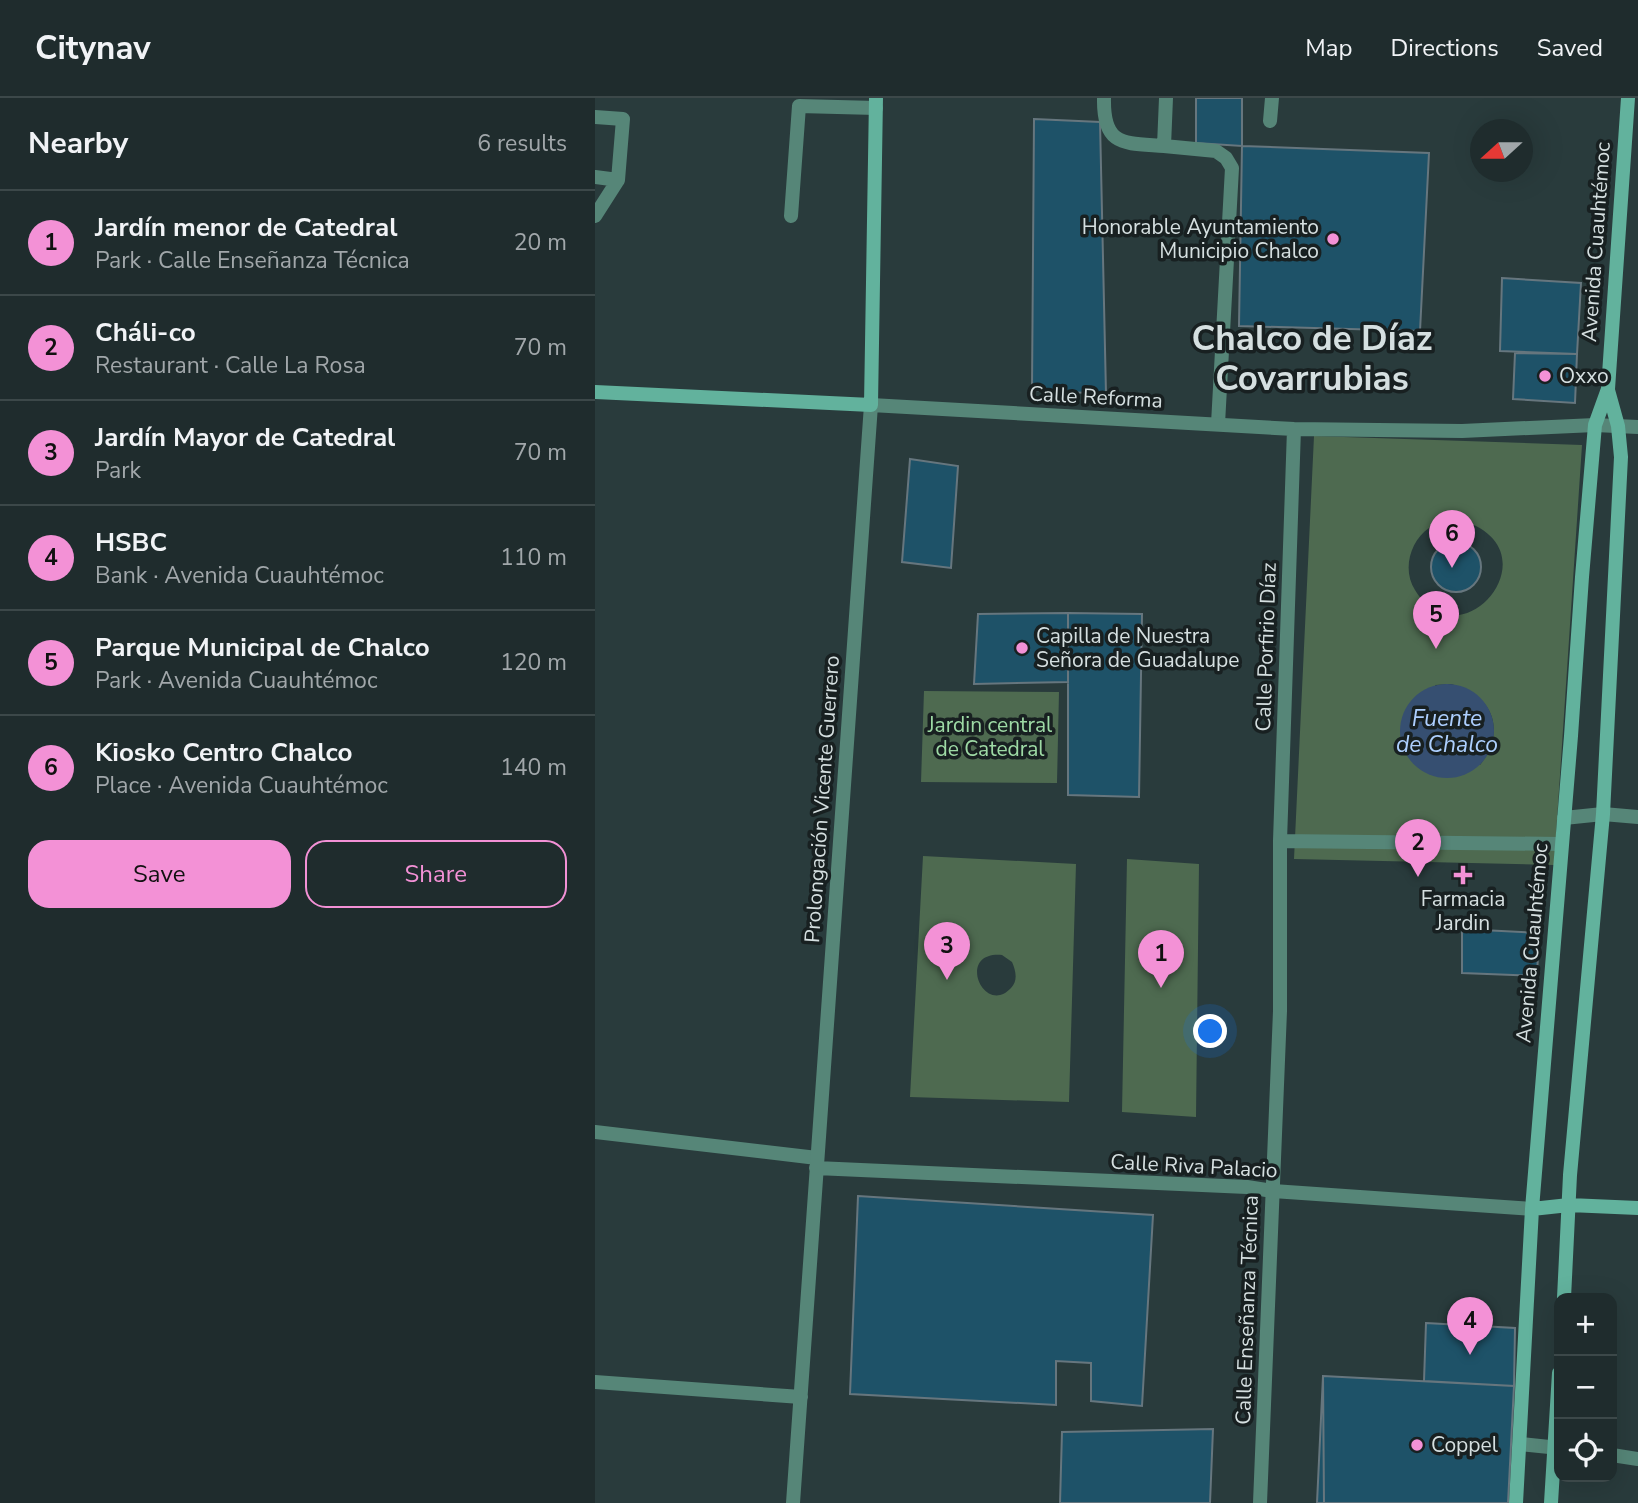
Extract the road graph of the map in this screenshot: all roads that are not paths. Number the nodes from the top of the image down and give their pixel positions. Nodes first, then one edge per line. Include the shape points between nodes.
1 (1104, 98) edge
2 (1166, 98) edge
3 (1272, 98) edge
4 (1628, 98) edge
5 (876, 103) edge
6 (595, 117) edge
7 (1271, 121) dead end
8 (1164, 146) junction
9 (595, 177) edge
10 (618, 180) junction
11 (595, 216) edge
12 (791, 216) dead end
13 (1608, 389) junction
14 (595, 392) edge
15 (871, 404) junction
16 (1218, 425) junction
17 (1595, 425) junction
18 (1618, 426) junction
19 (1638, 427) edge
20 (1294, 429) junction
21 (1603, 814) junction
22 (1638, 817) edge
23 (1564, 818) junction
24 (1280, 841) junction
25 (1561, 844) junction
26 (1280, 867) joint
27 (595, 1132) edge
28 (817, 1163) junction
29 (1273, 1191) junction
30 (1569, 1205) junction
31 (1638, 1208) edge
32 (1532, 1209) junction
33 (1564, 1293) edge
34 (595, 1382) edge
35 (801, 1397) junction
36 (1520, 1444) junction
37 (1554, 1448) edge
38 (1617, 1456) edge
39 (1638, 1459) edge
40 (1554, 1476) edge
41 (793, 1503) edge
42 (1260, 1503) edge
43 (1516, 1503) edge
44 (1551, 1503) edge

1 - 8 street via 1107,126 1114,137 1123,143
2 - 8 street
3 - 7 street
4 - 13 main road, Avenida Cuauhtémoc
5 - 12 street via 799,106
5 - 15 main road, Prolongación Vicente Guerrero
6 - 10 street via 622,119
8 - 16 street via 1216,151 1232,168
9 - 10 street
10 - 11 street
13 - 17 main road, Avenida Cuauhtémoc
13 - 18 main road, Avenida Cuauhtémoc
14 - 15 main road, Calle Reforma
15 - 16 street, Calle Reforma
15 - 28 street, Prolongación Vicente Guerrero
16 - 20 street, Calle Reforma
17 - 18 street, Calle Reforma
17 - 20 street, Calle Reforma via 1462,431
17 - 23 main road, Avenida Cuauhtémoc
18 - 19 street, Calle Reforma
18 - 21 main road, Avenida Cuauhtémoc via 1621,457
20 - 24 street, Calle Porfirio Díaz
21 - 22 street
21 - 23 street
21 - 30 main road, Avenida Cuauhtémoc
23 - 25 main road, Avenida Cuauhtémoc
24 - 25 street
24 - 26 street, Calle Porfirio Díaz
25 - 32 main road, Avenida Cuauhtémoc
26 - 29 street, Calle Enseñanza Técnica
27 - 28 street, Calle Riva Palacio
28 - 29 street, Calle Riva Palacio
28 - 35 street, Prolongación Vicente Guerrero
29 - 32 street, Calle Riva Palacio
29 - 42 street, Calle Enseñanza Técnica
30 - 31 main road, Calle Riva Palacio
30 - 32 main road, Calle Riva Palacio
30 - 33 main road, Avenida Cuauhtémoc
32 - 36 main road, Avenida Cuauhtémoc
34 - 35 street
35 - 41 street, Prolongación Vicente Guerrero
36 - 37 street
36 - 43 main road, Avenida Cuauhtémoc
38 - 39 street
40 - 44 main road

